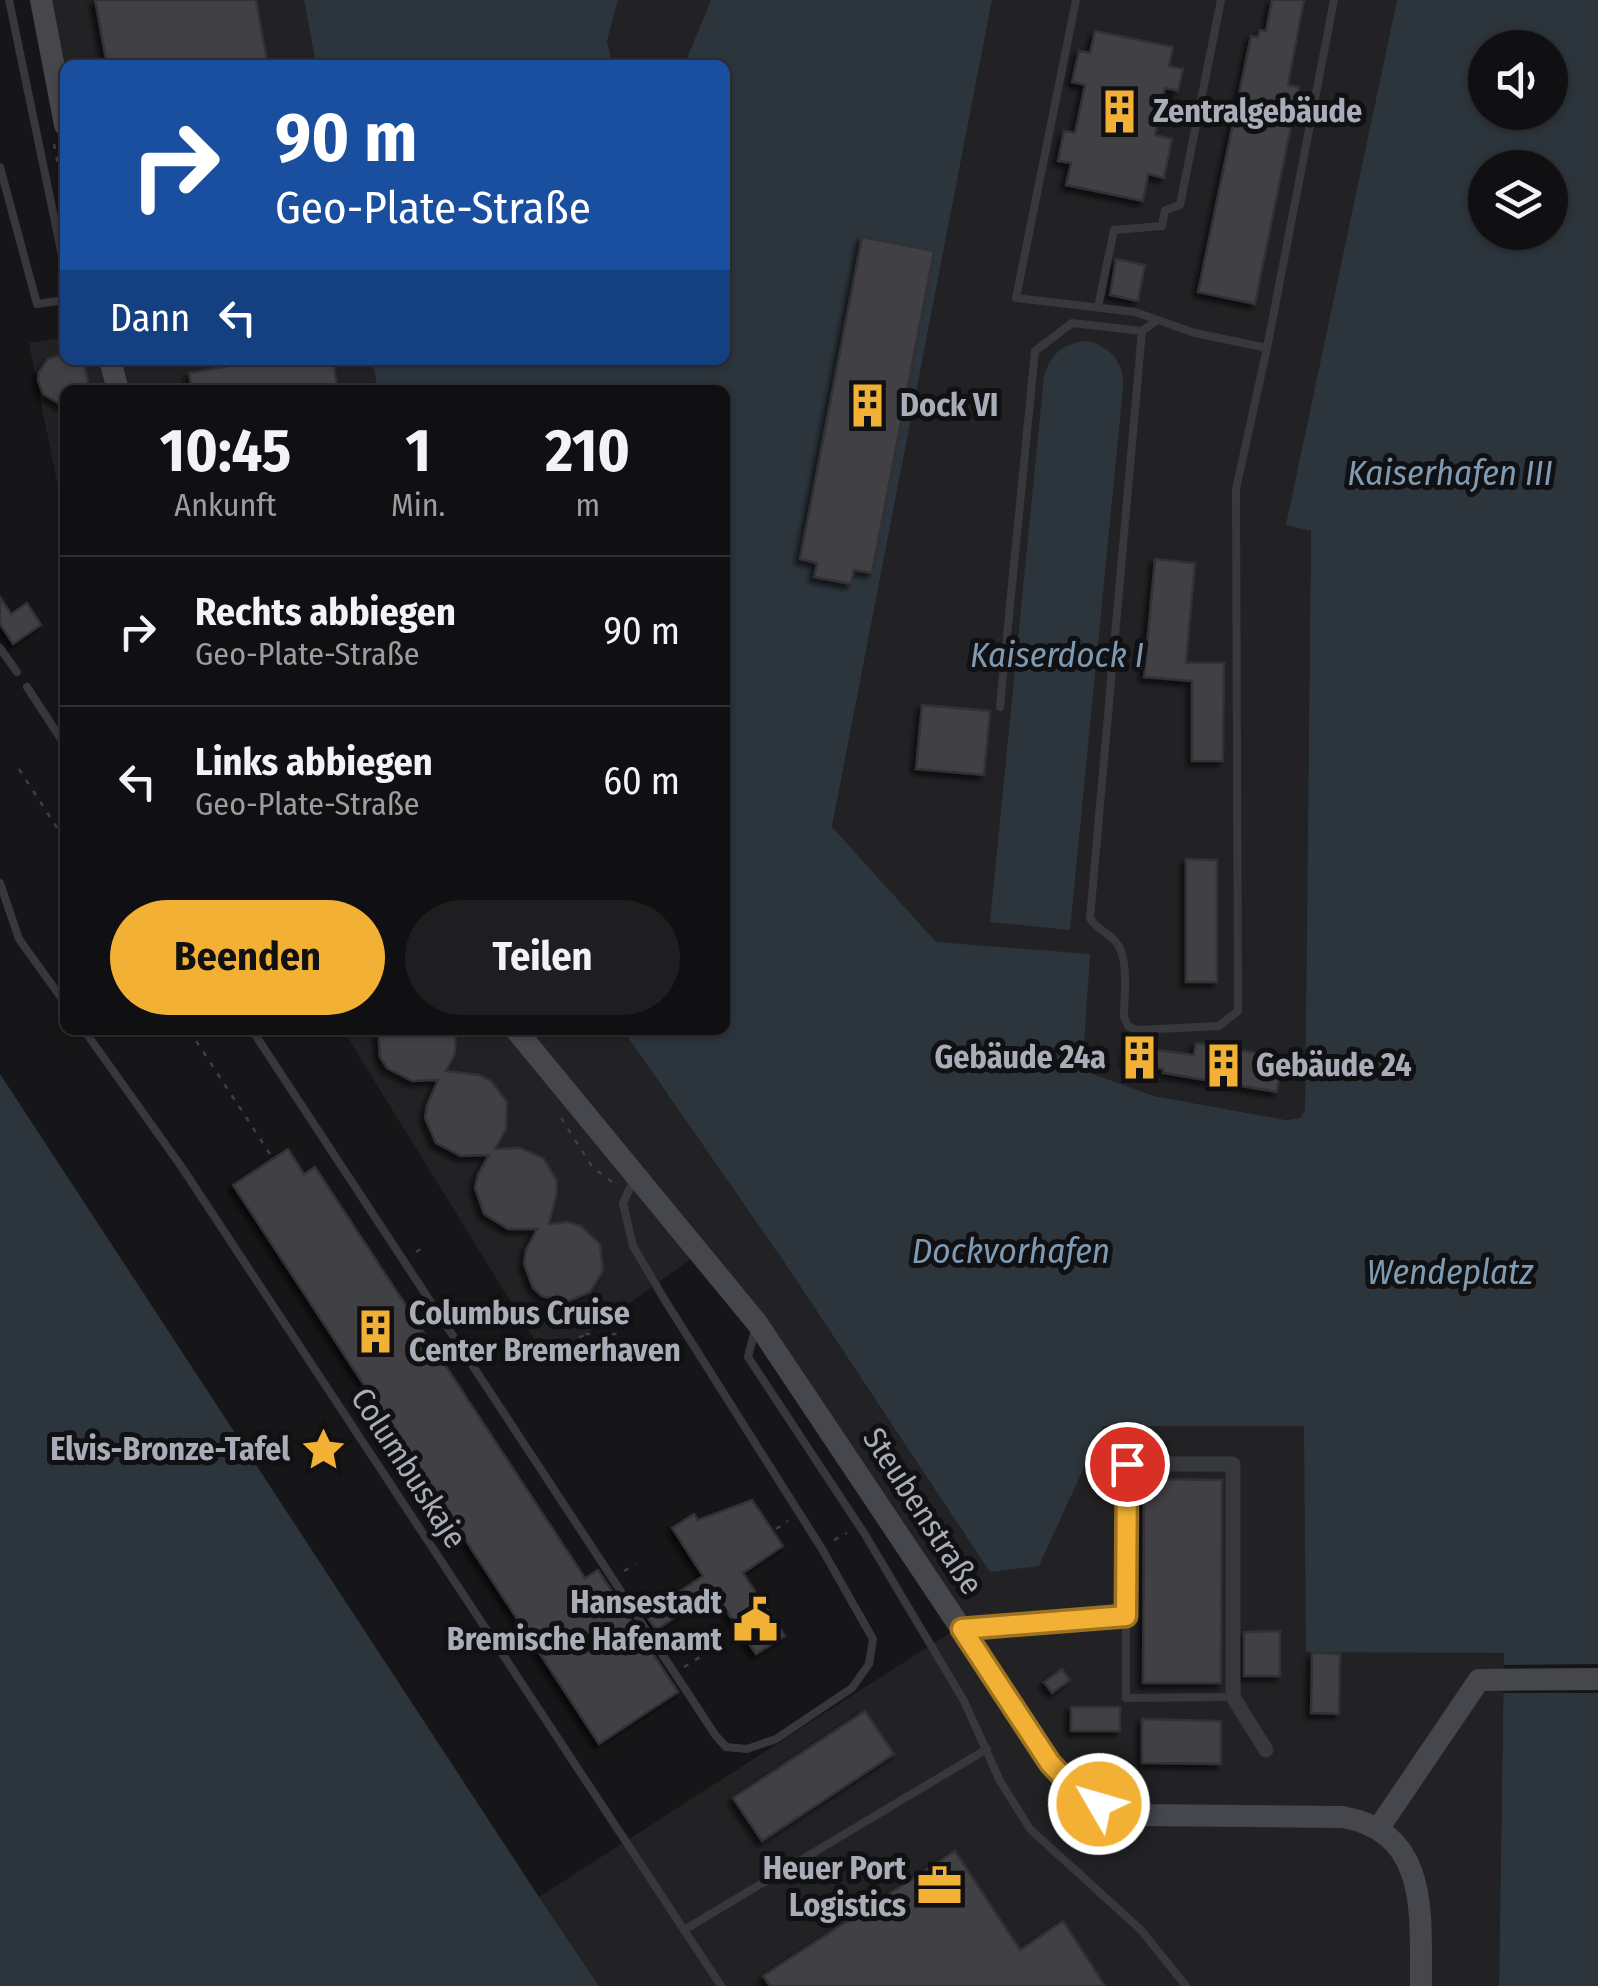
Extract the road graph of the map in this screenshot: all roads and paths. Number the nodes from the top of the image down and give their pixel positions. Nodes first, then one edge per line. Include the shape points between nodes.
1 (9, 0) edge
2 (42, 0) edge
3 (1076, 0) edge
4 (1221, 0) edge
5 (1334, 0) edge
6 (60, 98) edge
7 (0, 167) edge
8 (60, 246) edge
9 (60, 301) edge
10 (1098, 307) junction
11 (1156, 321) junction
12 (1142, 332) junction
13 (1267, 348) junction
14 (0, 648) edge
15 (17, 672) dead end
16 (27, 688) dead end
17 (1000, 707) dead end
18 (60, 738) edge
19 (19, 770) dead end
20 (60, 832) edge
21 (0, 884) edge
22 (60, 997) edge
23 (88, 1035) edge
24 (192, 1035) edge
25 (255, 1035) edge
26 (520, 1035) edge
27 (272, 1157) dead end
28 (636, 1176) junction
29 (427, 1245) dead end
30 (404, 1260) junction
31 (757, 1323) junction
32 (586, 1334) junction
33 (620, 1334) dead end
34 (556, 1350) dead end
35 (581, 1360) dead end
36 (792, 1519) dead end
37 (776, 1529) dead end
38 (636, 1564) dead end
39 (614, 1577) junction
40 (1126, 1616) junction
41 (962, 1629) junction
42 (700, 1657) dead end
43 (676, 1672) junction
44 (1598, 1678) edge
45 (1233, 1696) junction
46 (987, 1749) junction
47 (1266, 1750) dead end
48 (1378, 1829) junction
49 (684, 1930) junction
50 (721, 1986) edge
51 (1186, 1986) edge
52 (1421, 1986) edge

1 - 8 lane
2 - 6 street
3 - 10 lane via 1016,298
4 - 10 lane via 1180,206 1166,210 1162,226 1114,230
5 - 13 lane
7 - 9 lane via 38,304
10 - 11 lane
11 - 12 lane
11 - 13 lane
12 - 13 lane via 1090,918 1120,948 1124,1017 1137,1030 1219,1026 1238,1011 1236,489
12 - 17 lane via 1072,323 1035,351
14 - 15 lane
16 - 18 lane
19 - 20 path
21 - 22 lane via 19,939
23 - 49 lane, Columbuskaje via 183,1169
24 - 27 path
25 - 30 lane
26 - 28 street, Steubenstraße
28 - 31 street, Steubenstraße
28 - 43 lane via 623,1202 633,1246 869,1628 872,1652 852,1688 747,1750 726,1747
29 - 30 path
30 - 39 lane
31 - 41 street, Steubenstraße
31 - 46 lane via 748,1357 864,1533
32 - 33 path
32 - 34 path
32 - 35 path
36 - 37 path
38 - 39 path
39 - 43 lane
40 - 41 street
40 - 45 lane via 1126,1698
40 - 45 street via 1127,1464 1233,1464
41 - 48 street, Steubenstraße via 1050,1763 1099,1804 1136,1815 1343,1817
42 - 43 path
44 - 48 street via 1479,1680
45 - 47 street
46 - 49 lane
46 - 51 lane via 1030,1829 1140,1930
48 - 52 street via 1401,1850 1417,1884
49 - 50 lane, Columbuskaje

